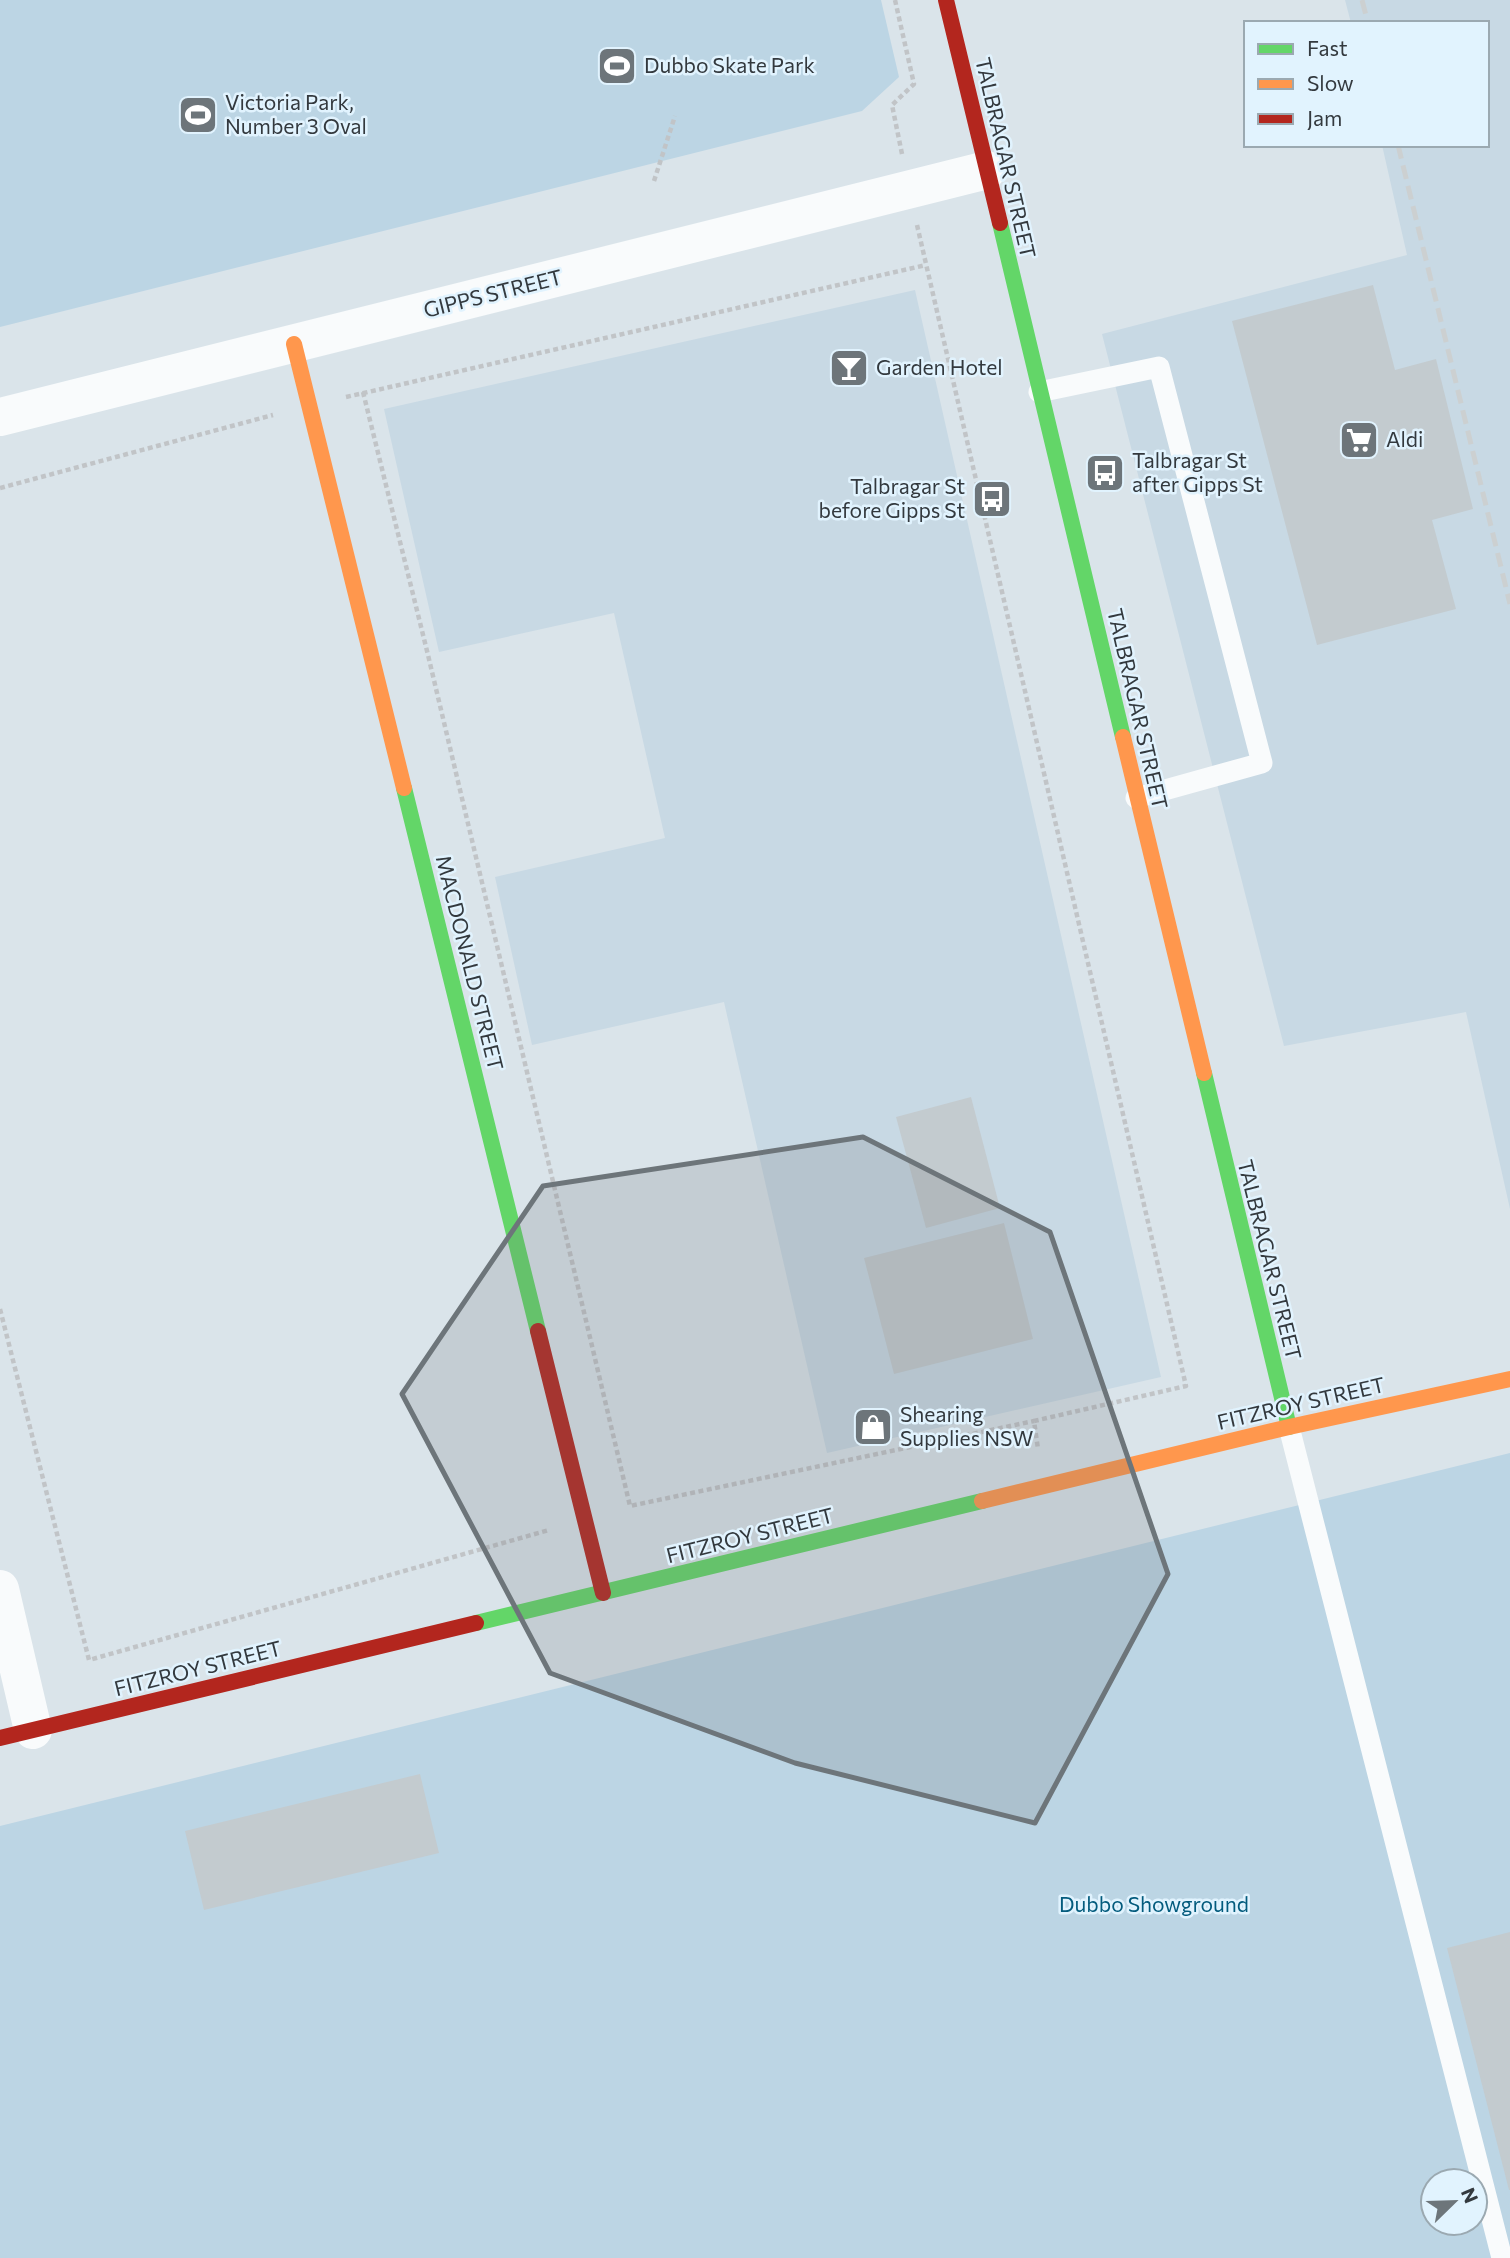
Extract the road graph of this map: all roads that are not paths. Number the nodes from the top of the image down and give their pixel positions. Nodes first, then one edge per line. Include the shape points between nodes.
1 (946, 0) edge
2 (987, 170) junction
3 (294, 344) junction
4 (1039, 392) junction
5 (0, 417) edge
6 (1136, 798) junction
7 (1510, 1379) edge
8 (1289, 1427) junction
9 (0, 1589) edge
10 (603, 1593) junction
11 (17, 1734) edge
12 (1502, 2258) edge

1 - 2 street, TALBRAGAR STREET
2 - 3 street, GIPPS STREET
2 - 4 street, TALBRAGAR STREET
3 - 5 street, GIPPS STREET
3 - 10 street, MACDONALD STREET
4 - 6 street, TALBRAGAR STREET
4 - 6 lane via 1159,367 1262,763
6 - 8 street, TALBRAGAR STREET
7 - 8 street, FITZROY STREET
8 - 10 street, FITZROY STREET
8 - 12 lane
9 - 11 street
10 - 11 street, FITZROY STREET

